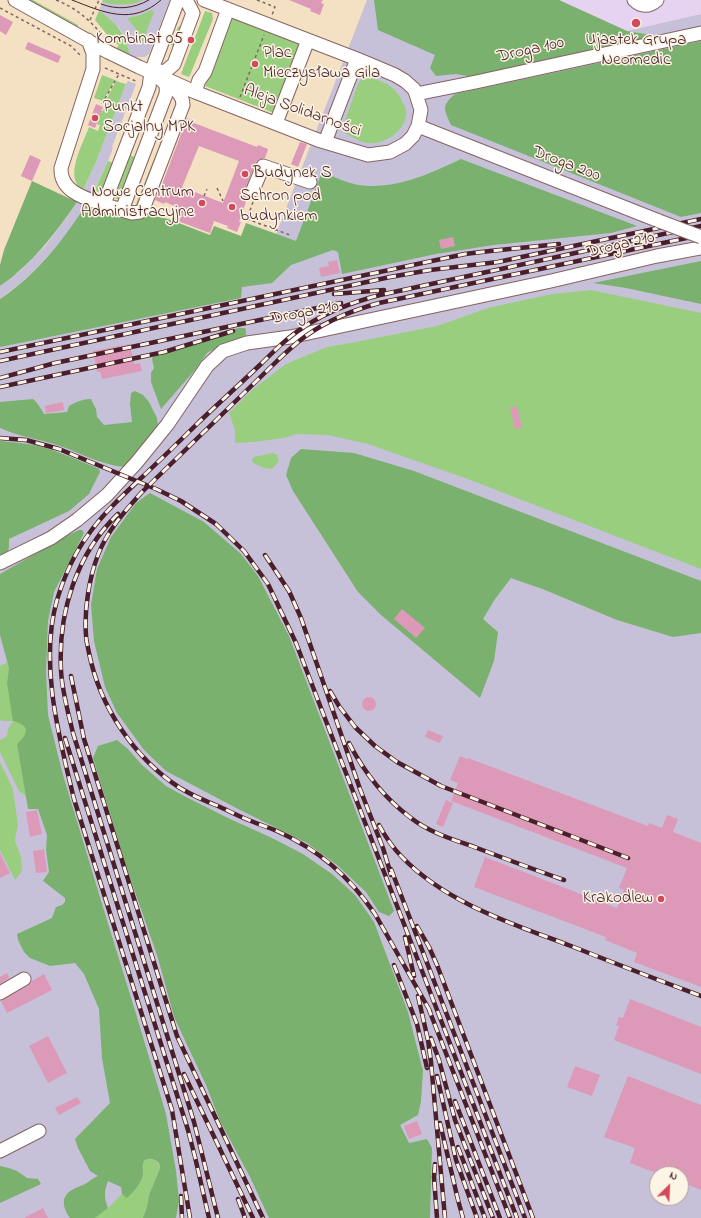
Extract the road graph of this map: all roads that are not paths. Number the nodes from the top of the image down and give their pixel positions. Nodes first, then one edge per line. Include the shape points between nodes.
1 (15, 0) edge
2 (178, 0) edge
3 (186, 0) edge
4 (204, 0) edge
5 (634, 0) edge
6 (657, 0) edge
7 (228, 9) junction
8 (701, 33) edge
9 (88, 40) junction
10 (308, 40) junction
11 (357, 59) junction
12 (151, 72) junction
13 (165, 82) junction
14 (195, 92) junction
15 (416, 94) junction
16 (276, 123) junction
17 (418, 126) junction
18 (326, 142) junction
19 (310, 182) dead end
20 (254, 194) road end
21 (104, 204) junction
22 (122, 210) junction
23 (701, 237) edge
24 (701, 248) edge
25 (0, 563) edge
26 (24, 979) dead end
27 (0, 993) edge
28 (38, 1131) dead end
29 (0, 1151) edge

1 - 9 street, Aleja Solidarności
2 - 12 street
3 - 12 street via 193,13 174,64 166,71
4 - 7 street, Aleja Solidarności
5 - 6 street via 643,5
7 - 10 street, Aleja Solidarności via 270,20
7 - 14 street
8 - 15 street, Droga 100
9 - 12 street, Aleja Solidarności
9 - 21 street via 94,53 93,69 61,172 64,183 72,191
10 - 11 street, Aleja Solidarności
10 - 16 street
11 - 15 street, Aleja Solidarności via 395,75 405,81
11 - 18 street
12 - 13 street
12 - 14 street, Aleja Solidarności
12 - 21 street via 149,87
13 - 22 street via 166,94
13 - 22 street via 178,92 183,105 143,209 135,213
14 - 16 street, Aleja Solidarności
15 - 17 street, Aleja Solidarności via 421,110
16 - 18 street, Aleja Solidarności
17 - 18 street, Aleja Solidarności via 405,144 390,152 368,155
17 - 23 street, Droga 200, bridge
19 - 20 street via 263,166
21 - 22 street
24 - 25 street, Droga 210 via 290,337 247,343 223,351 206,366 167,425 107,495 78,520 51,538
26 - 27 street
28 - 29 street

